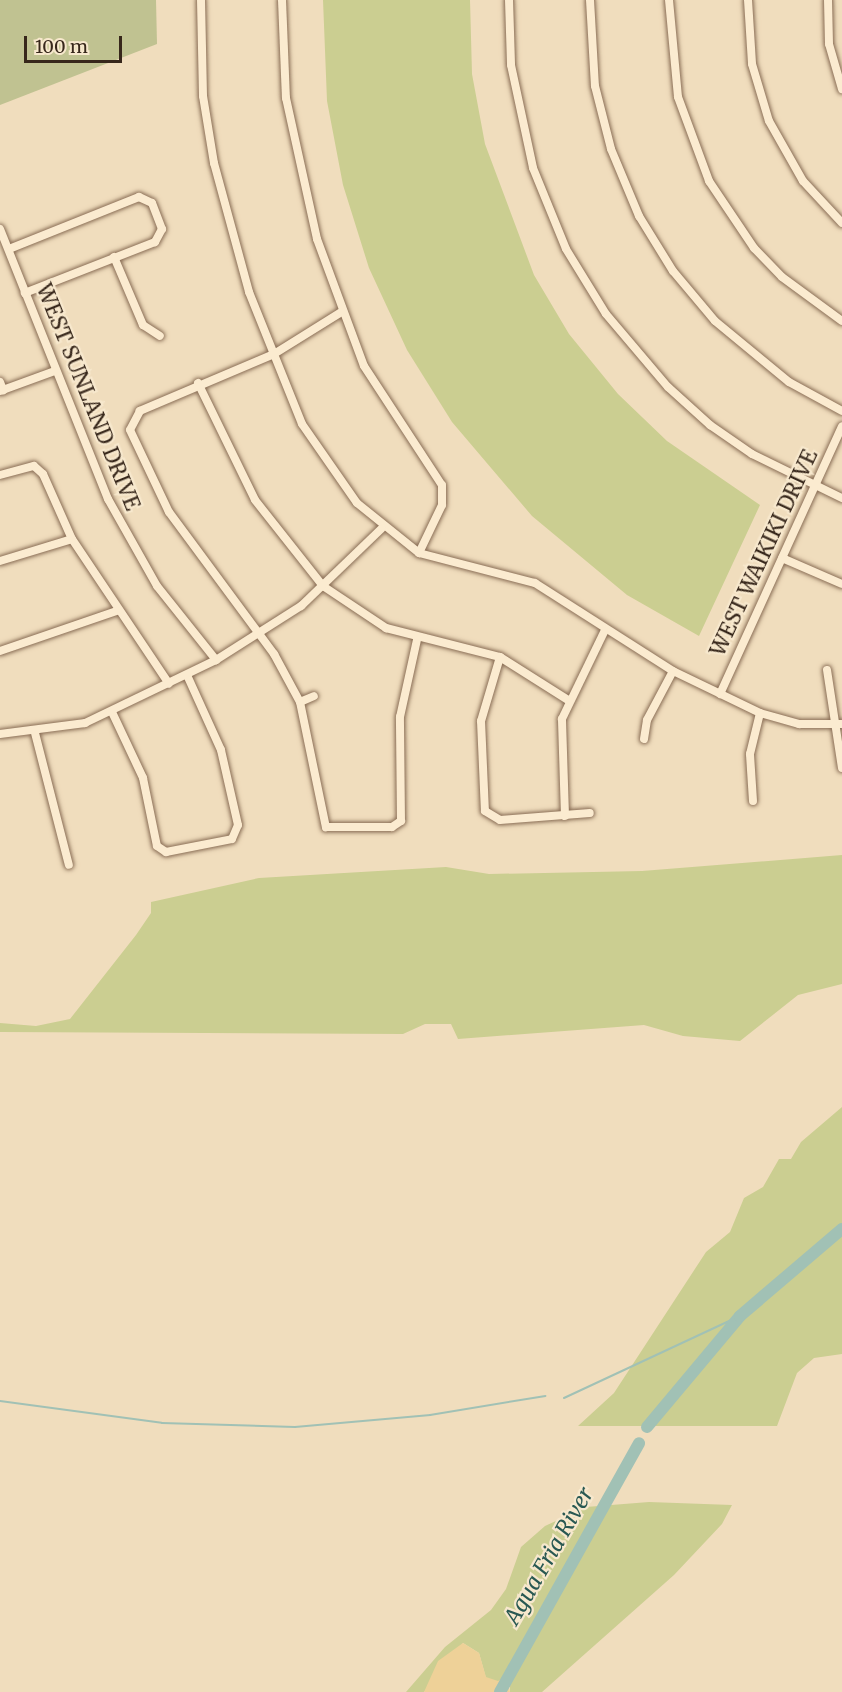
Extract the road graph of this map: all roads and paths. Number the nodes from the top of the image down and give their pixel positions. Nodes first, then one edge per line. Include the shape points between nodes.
1 (201, 0) edge
2 (282, 0) edge
3 (509, 0) edge
4 (590, 0) edge
5 (669, 0) edge
6 (748, 0) edge
7 (828, 0) edge
8 (842, 89) edge
9 (842, 223) edge
10 (0, 230) edge
11 (9, 249) junction
12 (114, 257) junction
13 (25, 293) junction
14 (343, 311) junction
15 (842, 321) edge
16 (160, 336) dead end
17 (274, 354) junction
18 (55, 371) junction
19 (198, 383) junction
20 (1, 388) edge
21 (842, 411) edge
22 (842, 426) edge
23 (0, 475) edge
24 (814, 487) junction
25 (443, 494) junction
26 (455, 494) dead end
27 (842, 498) edge
28 (382, 528) junction
29 (72, 539) junction
30 (419, 553) junction
31 (782, 558) junction
32 (0, 561) edge
33 (509, 563) dead end
34 (506, 574) junction
35 (842, 584) edge
36 (323, 586) junction
37 (117, 611) junction
38 (605, 630) junction
39 (260, 636) junction
40 (417, 640) junction
41 (0, 651) edge
42 (500, 657) junction
43 (216, 660) junction
44 (827, 670) dead end
45 (673, 671) junction
46 (187, 675) junction
47 (169, 684) junction
48 (720, 694) junction
49 (314, 696) dead end
50 (568, 700) junction
51 (300, 702) junction
52 (112, 712) junction
53 (760, 713) junction
54 (840, 724) edge
55 (35, 733) junction
56 (0, 734) edge
57 (645, 739) dead end
58 (842, 768) edge
59 (753, 801) dead end
60 (590, 813) dead end
61 (565, 816) junction
62 (69, 865) dead end

1 - 17 street via 203,96 214,163 249,292
2 - 14 street via 286,98 300,174
3 - 24 street via 511,65 533,168 566,249 606,314 660,379 710,425
4 - 21 street via 596,86 611,149 639,216 673,271 715,321 789,382
5 - 15 street via 678,97 710,181 754,248 782,277
6 - 9 street via 752,64 769,121 803,181
7 - 8 street via 829,44
10 - 11 street, WEST SUNLAND DRIVE
11 - 12 street via 147,198 161,237
11 - 13 street, WEST SUNLAND DRIVE
12 - 13 street
12 - 16 street via 143,325
13 - 18 street, WEST SUNLAND DRIVE
14 - 17 street
14 - 25 street via 364,366 439,478
17 - 19 street
17 - 28 street via 302,424 357,503
18 - 20 street
18 - 43 street, WEST SUNLAND DRIVE via 129,542
19 - 36 street via 255,500
19 - 39 street via 130,421 143,464 169,512
22 - 24 street, WEST WAIKIKI DRIVE
23 - 29 street via 34,466
24 - 27 street
24 - 31 street, WEST WAIKIKI DRIVE
25 - 26 street
25 - 30 street
28 - 30 street
28 - 36 street
29 - 32 street
29 - 37 street
30 - 34 street
31 - 35 street
31 - 48 street, WEST WAIKIKI DRIVE
33 - 34 street
34 - 38 street via 562,598
36 - 39 street
36 - 40 street via 353,610
37 - 41 street
37 - 47 street
38 - 45 street
38 - 50 street
39 - 43 street
39 - 51 street
40 - 42 street
40 - 51 street via 400,717 401,821 392,827 326,828
42 - 50 street
42 - 61 street via 481,721 490,818
43 - 46 street
44 - 54 street
45 - 48 street
45 - 57 street via 647,720
46 - 47 street
46 - 52 street via 221,750 237,833 232,839 161,850 143,778
47 - 52 street
48 - 53 street
49 - 51 street
50 - 61 street via 560,738
52 - 55 street
53 - 54 street via 799,724
53 - 59 street via 750,754
54 - 58 street
55 - 56 street
55 - 62 street
60 - 61 street

